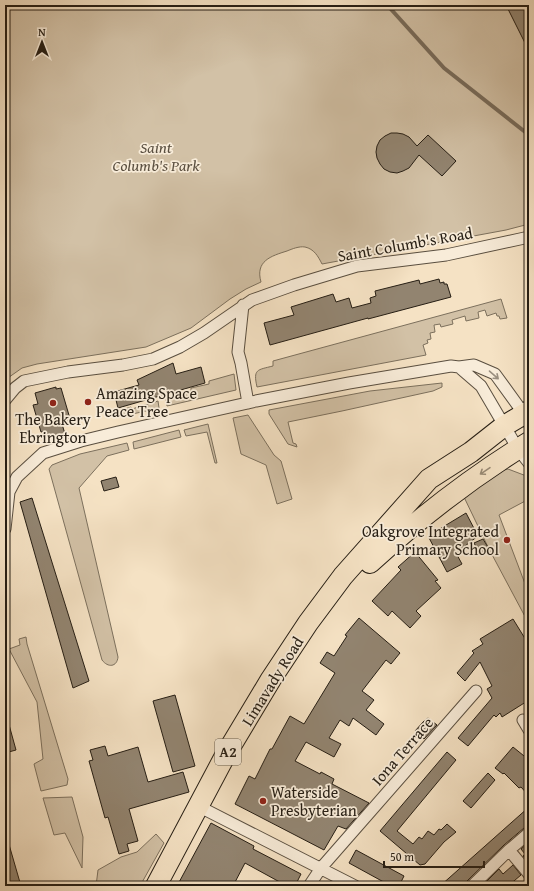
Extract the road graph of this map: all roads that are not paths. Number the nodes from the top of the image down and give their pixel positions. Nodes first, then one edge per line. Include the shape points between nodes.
1 (529, 237) edge
2 (243, 305) junction
3 (459, 367) junction
4 (5, 400) edge
5 (248, 403) junction
6 (528, 419) edge
7 (518, 444) edge
8 (5, 529) edge
9 (308, 623) junction
10 (476, 692) dead end
11 (523, 720) dead end
12 (529, 730) edge
13 (198, 806) junction
14 (529, 833) edge
15 (509, 850) junction
16 (321, 868) junction
17 (529, 874) edge
18 (156, 886) edge
19 (309, 886) edge
20 (355, 886) edge
21 (472, 886) edge

1 - 2 street, Saint Columb's Road via 446,255 357,266 294,285
2 - 4 street, Saint Columb's Road via 204,333 153,359 24,381
2 - 5 street via 238,352
3 - 5 street via 451,366 349,382
3 -> 6 street via 474,365 495,374
3 - 7 street via 481,386
5 - 8 street via 104,436 43,453 17,477 10,492
6 - 7 highway, Limavady Road / A2
7 -> 9 highway, Limavady Road / A2 via 404,532
7 - 9 highway, Limavady Road / A2 via 471,452 429,479 343,576
9 - 13 highway, Limavady Road / A2 via 271,679
10 - 16 street, Iona Terrace
11 - 12 street
13 - 16 street
13 - 18 highway, Limavady Road / A2
14 - 15 street
15 - 17 street
15 - 21 street
16 - 19 street, Iona Terrace
16 - 20 street

